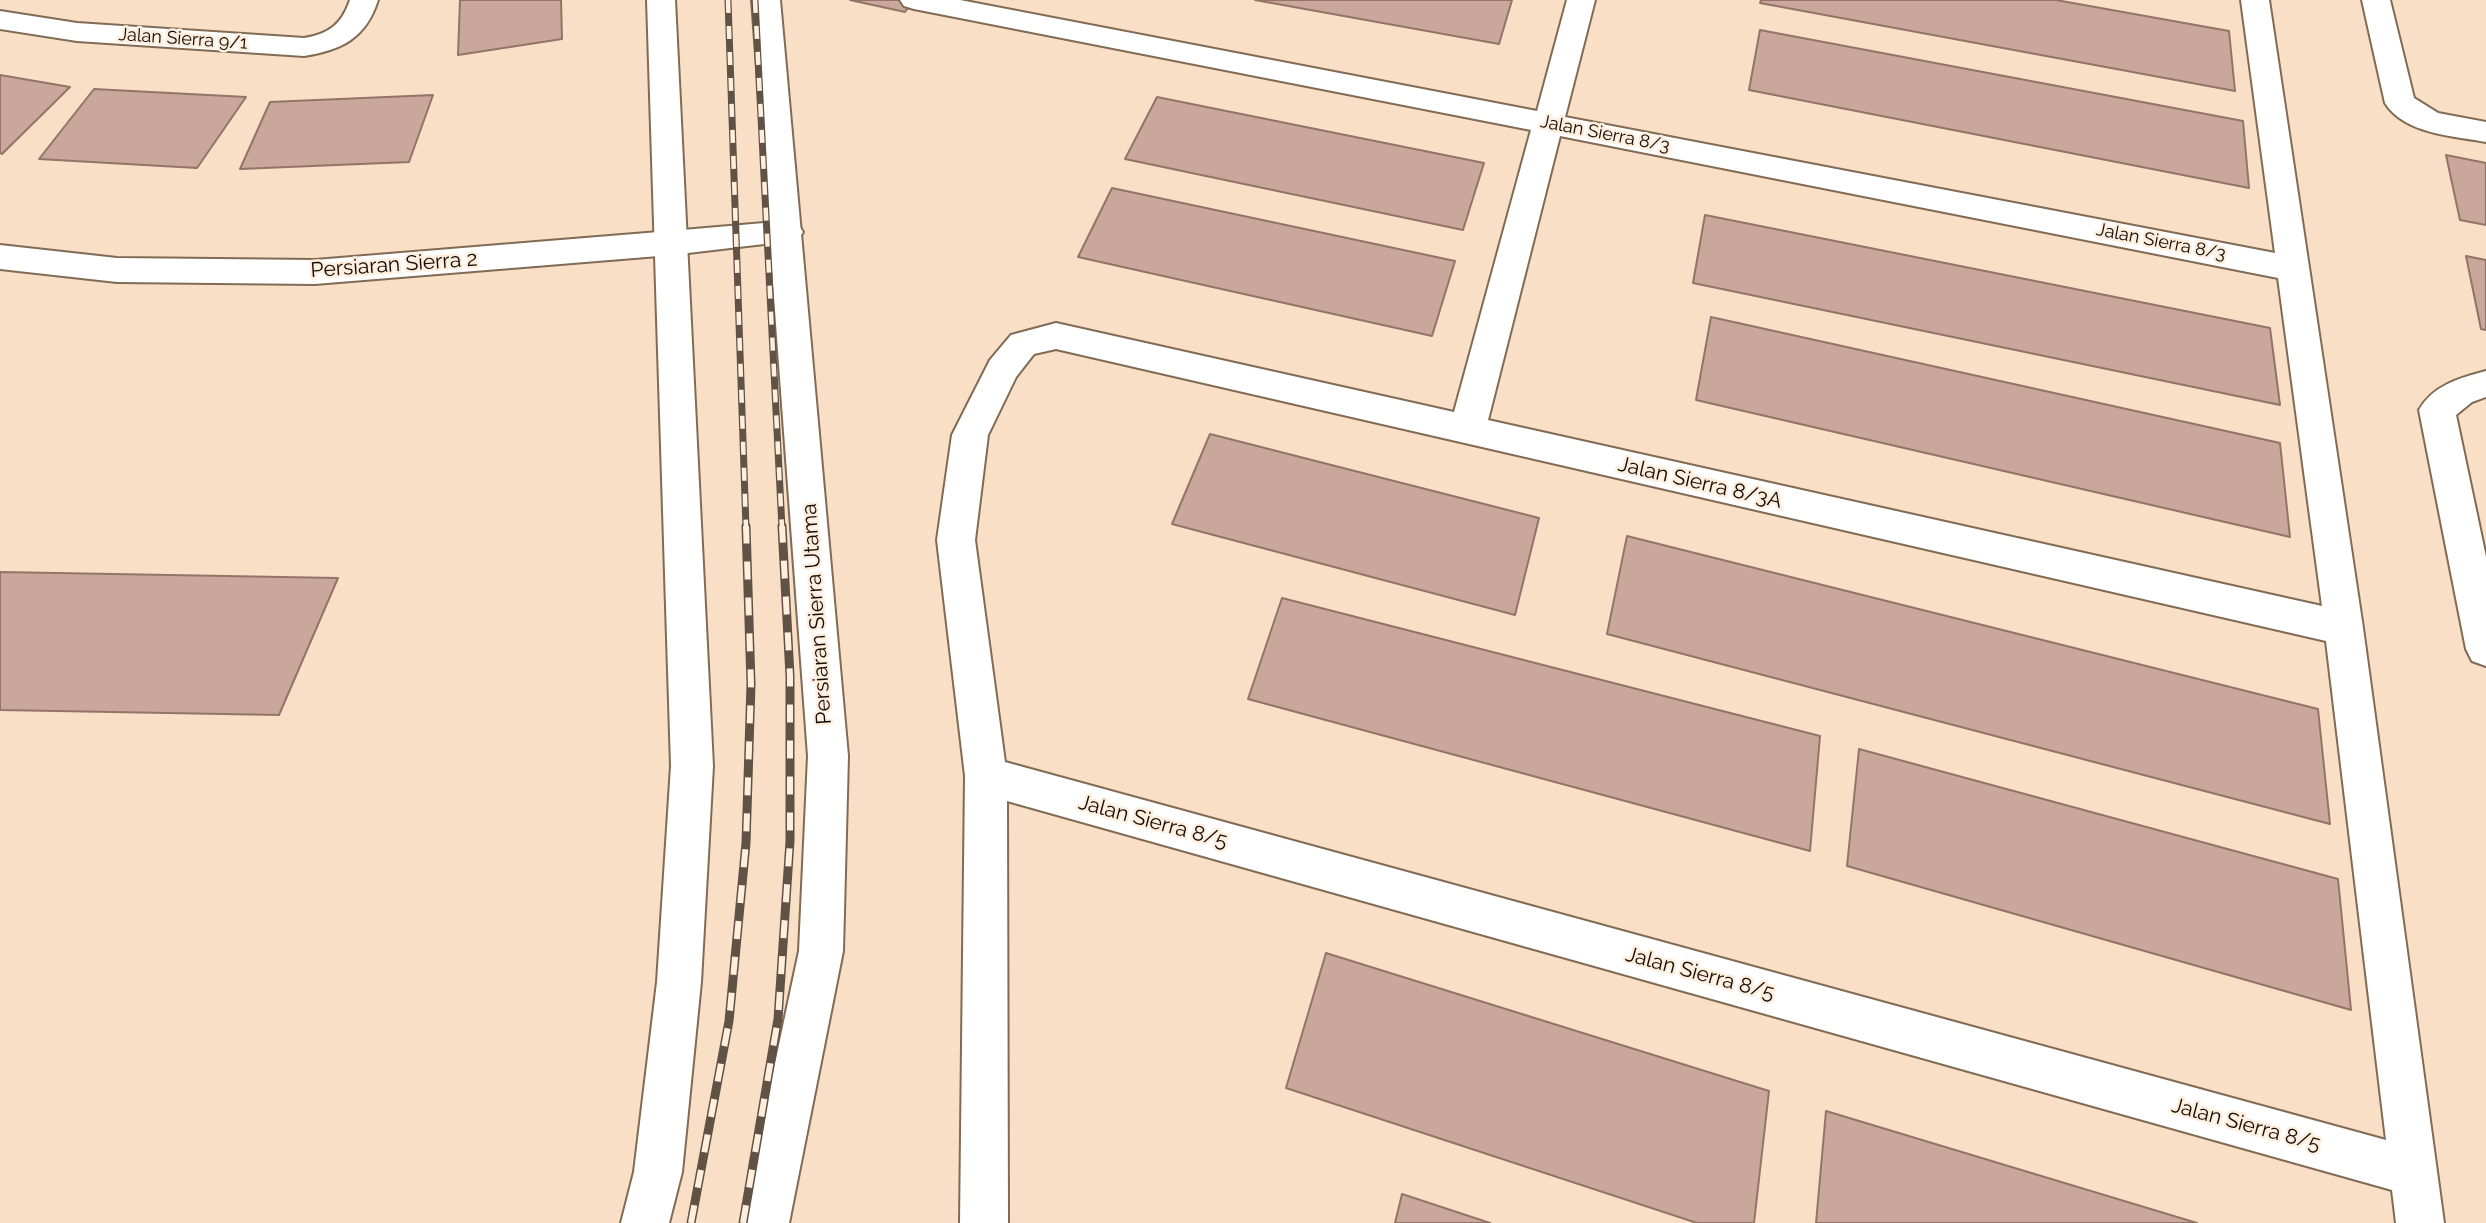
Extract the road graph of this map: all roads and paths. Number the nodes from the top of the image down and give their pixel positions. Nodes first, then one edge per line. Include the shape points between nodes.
1 (661, 0) edge
2 (765, 0) edge
3 (914, 0) edge
4 (1581, 0) edge
5 (2255, 0) edge
6 (2376, 0) edge
7 (361, 10) edge
8 (0, 20) edge
9 (1548, 123) junction
10 (2486, 132) edge
11 (787, 232) junction
12 (671, 243) junction
13 (0, 257) edge
14 (2295, 269) junction
15 (2486, 384) edge
16 (1467, 431) junction
17 (2344, 628) junction
18 (2486, 649) edge
19 (986, 776) junction
20 (2413, 1172) junction
21 (645, 1223) edge
22 (765, 1223) edge
23 (984, 1223) edge
24 (2420, 1223) edge

1 - 12 street
2 - 11 street, Persiaran Sierra Utama
3 - 9 street, Jalan Sierra 8/3
4 - 9 street
5 - 14 street
6 - 10 street via 2400,103 2430,121
7 - 8 street, Jalan Sierra 9/1 via 349,31 328,44 304,47 77,32
9 - 14 street, Jalan Sierra 8/3
9 - 16 street
11 - 12 street, Persiaran Sierra 2
11 - 22 street, Persiaran Sierra Utama via 828,756 821,951
12 - 13 street, Persiaran Sierra 2 via 314,272 117,270
12 - 21 street via 692,766 679,982 658,1172
14 - 17 street
15 - 18 street via 2460,392 2437,410
16 - 17 street, Jalan Sierra 8/3A
16 - 19 street, Jalan Sierra 8/3A via 1056,337 1023,344 1002,369 970,435 956,540
17 - 20 street
19 - 20 street, Jalan Sierra 8/5
19 - 23 street
20 - 24 street

